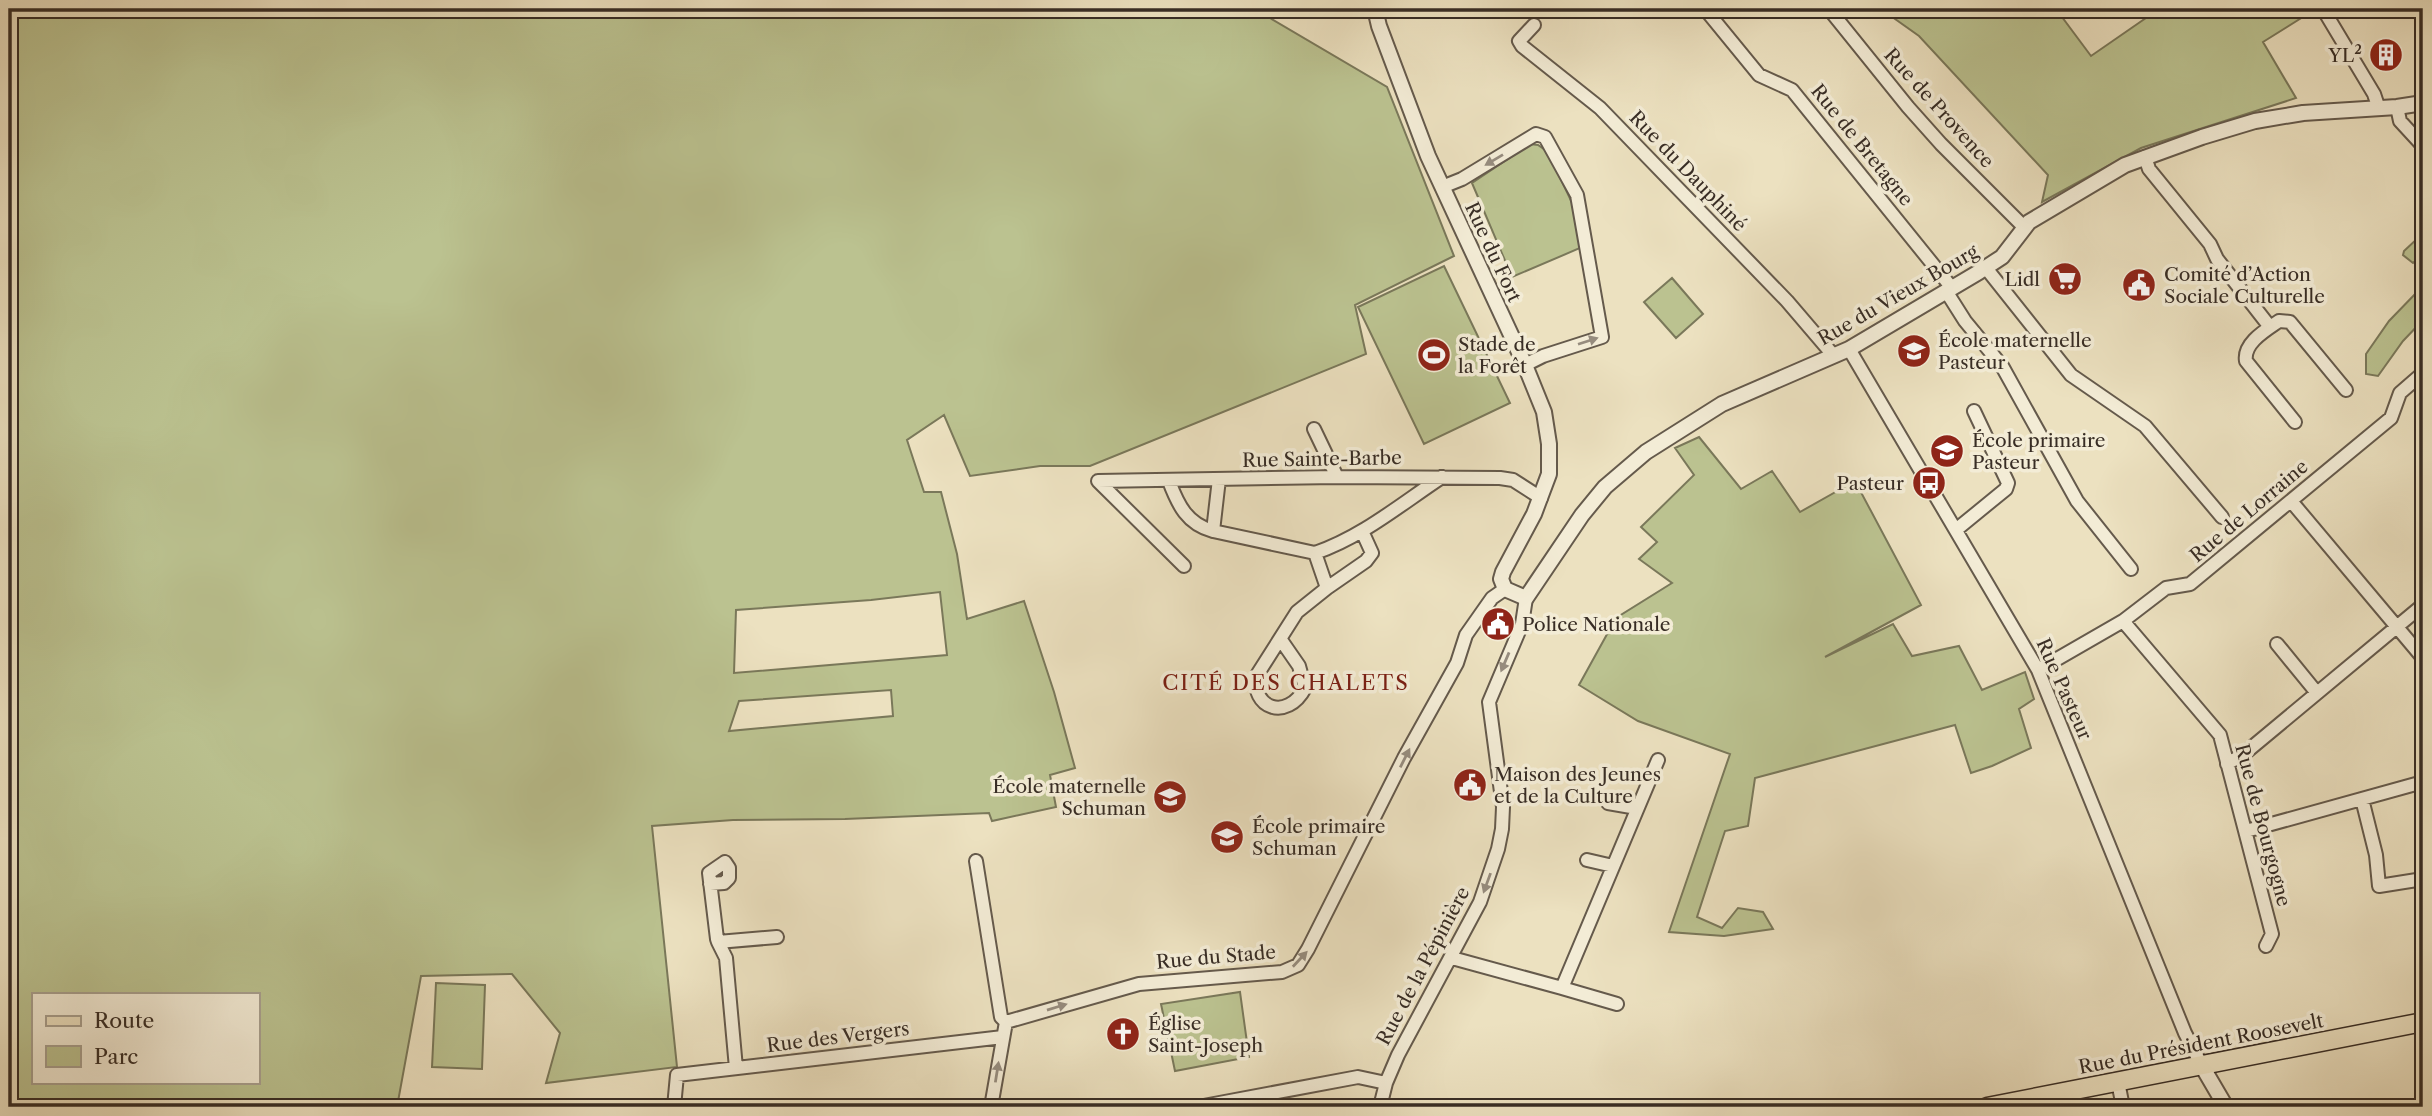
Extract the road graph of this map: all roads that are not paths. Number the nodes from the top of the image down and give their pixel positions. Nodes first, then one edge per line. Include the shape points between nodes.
1 (1375, 9) edge
2 (1705, 9) edge
3 (1829, 9) edge
4 (2323, 9) edge
5 (1534, 25) dead end
6 (2423, 103) edge
7 (2397, 107) junction
8 (2379, 109) junction
9 (2423, 146) edge
10 (2146, 158) junction
11 (1442, 187) junction
12 (2025, 228) junction
13 (1986, 268) junction
14 (1949, 289) junction
15 (2270, 327) junction
16 (1849, 349) junction
17 (1834, 356) junction
18 (1525, 365) junction
19 (2423, 373) edge
20 (2346, 390) dead end
21 (1974, 411) dead end
22 (2295, 422) dead end
23 (1314, 429) dead end
24 (1337, 477) junction
25 (1442, 477) junction
26 (1219, 479) junction
27 (1169, 481) junction
28 (1541, 498) junction
29 (2291, 501) junction
30 (2222, 517) dead end
31 (1957, 529) junction
32 (1213, 531) junction
33 (1362, 531) junction
34 (1315, 552) junction
35 (1184, 566) dead end
36 (2131, 569) dead end
37 (1327, 588) junction
38 (1505, 589) junction
39 (1527, 598) junction
40 (2423, 605) edge
41 (2123, 621) junction
42 (2397, 627) junction
43 (1281, 640) junction
44 (2277, 644) dead end
45 (2423, 658) edge
46 (2038, 670) junction
47 (2317, 693) junction
48 (1658, 760) dead end
49 (2227, 764) junction
50 (2423, 782) edge
51 (2362, 799) junction
52 (1608, 803) dead end
53 (1637, 808) junction
54 (2246, 831) junction
55 (1587, 860) dead end
56 (976, 861) dead end
57 (1613, 866) junction
58 (2423, 879) edge
59 (710, 884) dead end
60 (777, 937) dead end
61 (718, 942) junction
62 (2266, 946) dead end
63 (1452, 958) junction
64 (1562, 988) junction
65 (1617, 1004) dead end
66 (1006, 1022) junction
67 (2423, 1022) edge
68 (1003, 1037) junction
69 (2202, 1066) junction
70 (736, 1068) junction
71 (2118, 1082) junction
72 (1386, 1083) junction
73 (674, 1107) edge
74 (991, 1107) edge
75 (1198, 1107) edge
76 (1380, 1107) edge
77 (1987, 1107) edge
78 (2123, 1107) edge
79 (2226, 1107) edge

1 - 11 street, Rue du Fort
2 - 14 street, Rue de Bretagne via 1759,75 1792,90
3 - 12 street, Rue de Provence via 1908,107
4 - 8 street
5 - 17 street, Rue du Dauphiné via 1519,41 1522,46 1600,108
6 - 7 street, Rue du Vieux Bourg
7 - 8 street, Rue du Vieux Bourg
7 - 9 street via 2400,121
8 - 10 street, Rue du Vieux Bourg via 2260,120
10 - 12 street, Rue du Vieux Bourg via 2125,165
10 - 15 street via 2149,169
11 - 18 street, Rue du Fort
18 -> 11 street via 1602,337 1577,195 1545,137 1536,134
12 - 13 street, Rue du Vieux Bourg via 2002,257
13 - 14 street, Rue du Vieux Bourg
13 - 30 street via 2071,376 2145,426
14 - 16 street, Rue du Vieux Bourg
14 - 36 street, Rue de Bretagne via 1965,321 2002,366 2077,501
15 - 20 street via 2290,321
15 - 22 street via 2249,346 2246,360
16 - 17 street, Rue du Vieux Bourg
16 - 31 street, Rue Pasteur
17 - 39 street, Rue du Vieux Bourg via 1723,404 1646,452 1605,487 1582,515
18 - 28 street, Rue du Fort via 1544,412 1549,444 1549,474
19 - 29 street, Rue de Lorraine via 2400,393 2390,418
21 - 31 street via 2008,483
23 - 24 street
24 - 25 street, Rue Sainte-Barbe
24 - 26 street, Rue Sainte-Barbe
25 - 28 street, Rue Sainte-Barbe via 1513,480
25 - 33 street
26 - 27 street, Rue Sainte-Barbe
26 - 32 street
27 - 32 street via 1189,519
27 - 35 street, Rue Sainte-Barbe via 1098,481
28 - 38 street, Rue du Fort via 1503,572
29 - 41 street, Rue de Lorraine via 2190,584 2166,589
29 - 42 street
31 - 46 street, Rue Pasteur
32 - 34 street
33 - 34 street
33 - 37 street via 1372,553
34 - 37 street
37 - 43 street via 1297,612
38 - 39 street
66 -> 38 street, Rue du Stade via 1139,984 1282,972 1297,965 1457,663 1466,635 1492,597
39 -> 63 street, Rue de la Pépinière via 1489,702 1502,789 1502,829 1480,902
40 - 42 street
41 - 46 street, Rue de Lorraine
41 - 49 street, Rue de Bourgogne via 2220,735
42 - 45 street
42 - 47 street
43 - 43 street via 1255,684 1266,704 1277,709 1289,707 1305,688 1299,667
44 - 47 street
46 - 69 street, Rue Pasteur
47 - 49 street
48 - 53 street
49 - 54 street, Rue de Bourgogne
50 - 51 street
51 - 54 street
51 - 58 street via 2379,886
52 - 53 street
53 - 57 street
54 - 62 street, Rue de Bourgogne via 2272,934
55 - 57 street
56 - 66 street via 1001,1017
57 - 64 street
59 - 61 street
60 - 61 street
61 - 70 street via 726,958
63 - 64 street
63 - 72 street, Rue de la Pépinière
64 - 65 street
66 - 68 street
67 - 69 main road, Rue du Président Roosevelt
68 - 70 street, Rue des Vergers
74 -> 68 street
69 - 71 main road, Rue du Président Roosevelt
69 - 79 street
70 - 73 street, Rue des Vergers via 677,1075
71 - 77 main road, Rue du Président Roosevelt
71 - 78 street
72 - 75 street via 1359,1077
72 - 76 street, Rue de la Pépinière

